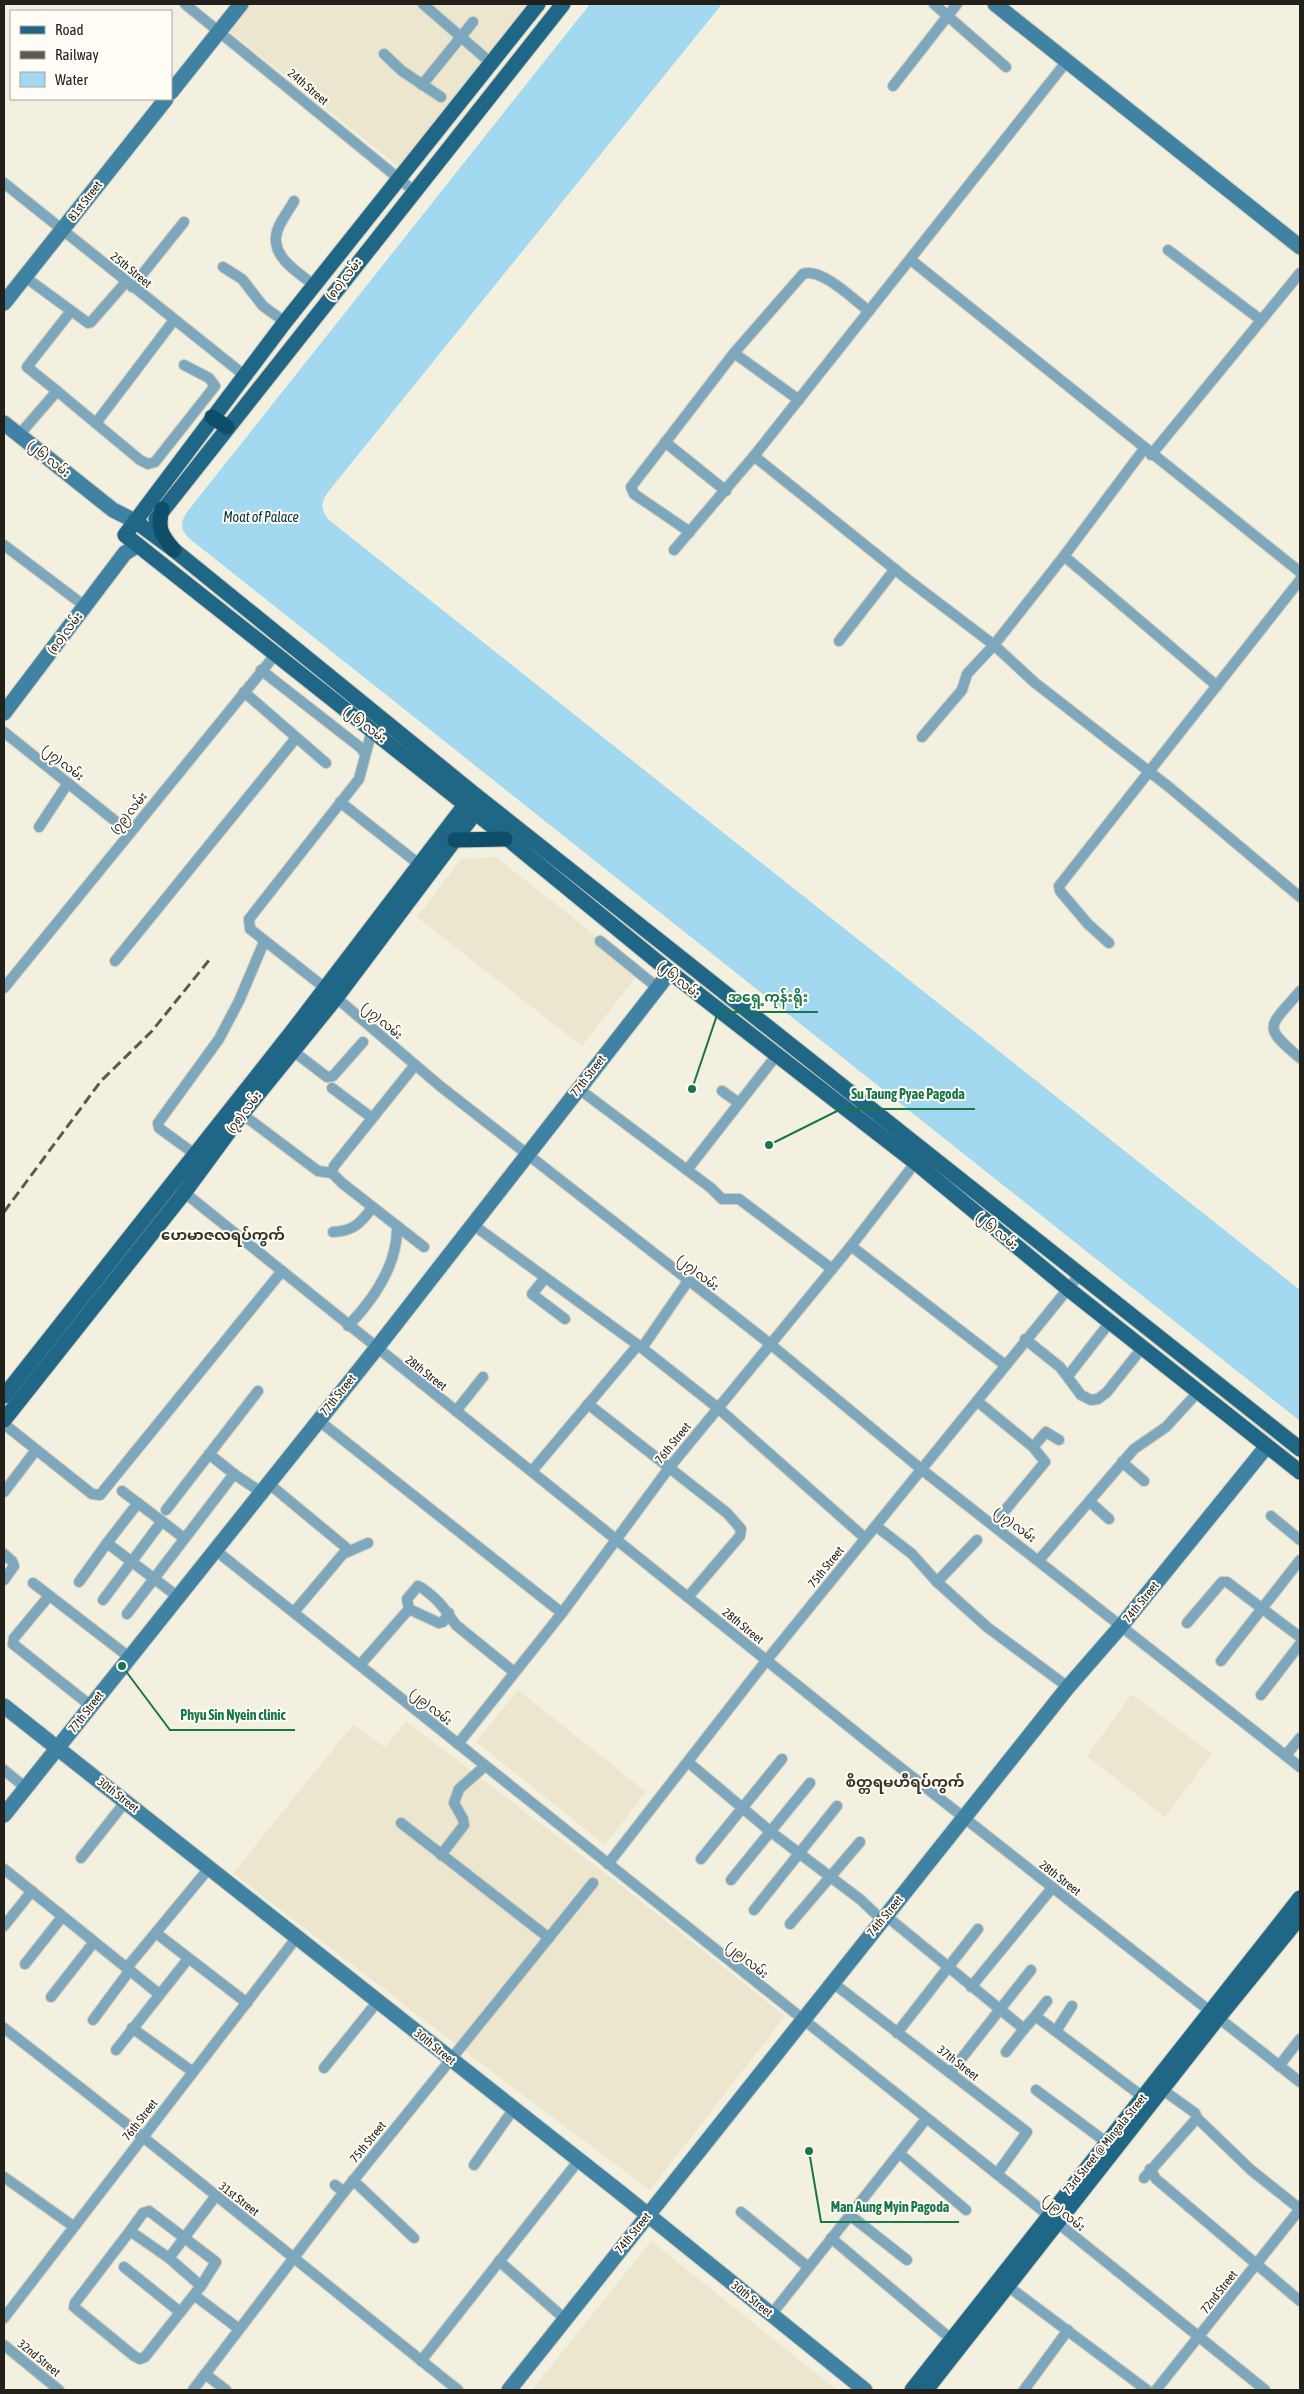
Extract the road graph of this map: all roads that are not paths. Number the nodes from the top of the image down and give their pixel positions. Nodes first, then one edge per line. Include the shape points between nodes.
1 (185, 4) edge
2 (241, 4) edge
3 (423, 4) edge
4 (538, 4) edge
5 (563, 4) edge
6 (934, 4) edge
7 (957, 4) edge
8 (995, 4) edge
9 (948, 16) junction
10 (473, 22) dead end
11 (220, 31) junction
12 (461, 36) junction
13 (384, 54) dead end
14 (1067, 61) junction
15 (491, 63) junction
16 (1006, 66) dead end
17 (422, 85) junction
18 (893, 86) dead end
19 (172, 91) edge
20 (441, 97) dead end
21 (165, 100) edge
22 (399, 179) junction
23 (4, 183) edge
24 (414, 191) junction
25 (294, 201) dead end
26 (184, 222) dead end
27 (62, 230) junction
28 (1300, 247) edge
29 (1168, 250) dead end
30 (911, 260) junction
31 (223, 267) dead end
32 (1300, 273) edge
33 (25, 277) junction
34 (129, 285) junction
35 (314, 285) junction
36 (4, 303) edge
37 (71, 310) junction
38 (869, 311) junction
39 (174, 320) junction
40 (1261, 320) junction
41 (285, 322) junction
42 (734, 353) junction
43 (184, 365) dead end
44 (244, 375) junction
45 (56, 391) junction
46 (799, 400) junction
47 (212, 417) junction
48 (4, 422) edge
49 (96, 422) junction
50 (227, 427) junction
51 (19, 435) junction
52 (665, 442) junction
53 (1148, 452) junction
54 (754, 456) junction
55 (726, 491) junction
56 (162, 509) junction
57 (118, 514) junction
58 (135, 521) junction
59 (149, 531) junction
60 (690, 532) junction
61 (125, 535) junction
62 (138, 544) junction
63 (4, 545) edge
64 (174, 550) junction
65 (674, 550) dead end
66 (125, 553) junction
67 (1064, 556) junction
68 (894, 569) junction
69 (1300, 572) edge
70 (1300, 580) edge
71 (86, 606) junction
72 (839, 641) dead end
73 (994, 645) junction
74 (275, 655) junction
75 (262, 670) junction
76 (1217, 686) junction
77 (244, 692) junction
78 (4, 713) edge
79 (372, 730) junction
80 (4, 732) edge
81 (922, 737) dead end
82 (296, 738) junction
83 (365, 754) junction
84 (326, 763) dead end
85 (1149, 772) junction
86 (68, 783) junction
87 (340, 802) junction
88 (474, 803) junction
89 (40, 827) dead end
90 (129, 832) junction
91 (505, 839) junction
92 (455, 840) junction
93 (420, 865) junction
94 (1300, 897) edge
95 (600, 941) dead end
96 (264, 942) junction
97 (1109, 942) dead end
98 (115, 961) dead end
99 (670, 972) junction
100 (4, 988) edge
101 (658, 988) junction
102 (1300, 991) edge
103 (331, 993) junction
104 (363, 1042) dead end
105 (293, 1051) junction
106 (776, 1056) junction
107 (1300, 1058) edge
108 (415, 1065) junction
109 (332, 1088) dead end
110 (579, 1088) junction
111 (722, 1090) dead end
112 (739, 1103) junction
113 (242, 1114) junction
114 (372, 1118) junction
115 (527, 1152) junction
116 (196, 1155) junction
117 (920, 1157) junction
118 (687, 1170) junction
119 (332, 1173) junction
120 (178, 1188) junction
121 (372, 1208) junction
122 (472, 1224) junction
123 (397, 1226) junction
124 (333, 1232) dead end
125 (851, 1246) junction
126 (424, 1247) dead end
127 (832, 1269) junction
128 (282, 1271) junction
129 (1080, 1274) junction
130 (545, 1278) junction
131 (688, 1281) junction
132 (1067, 1288) junction
133 (565, 1319) dead end
134 (1110, 1322) junction
135 (348, 1326) junction
136 (1025, 1339) junction
137 (769, 1343) junction
138 (640, 1346) junction
139 (1142, 1348) junction
140 (376, 1349) junction
141 (1005, 1365) junction
142 (1068, 1376) junction
143 (483, 1377) dead end
144 (258, 1391) dead end
145 (1198, 1392) junction
146 (4, 1396) edge
147 (977, 1400) junction
148 (588, 1404) junction
149 (718, 1408) junction
150 (456, 1412) junction
151 (4, 1420) edge
152 (318, 1420) junction
153 (4, 1424) edge
154 (1059, 1440) dead end
155 (1267, 1446) junction
156 (1033, 1447) junction
157 (1300, 1449) edge
158 (36, 1450) junction
159 (210, 1454) junction
160 (1122, 1462) junction
161 (669, 1468) junction
162 (921, 1469) junction
163 (532, 1471) junction
164 (1300, 1472) edge
165 (234, 1474) junction
166 (1144, 1481) dead end
167 (265, 1487) junction
168 (122, 1491) dead end
169 (4, 1492) edge
170 (138, 1502) junction
171 (1090, 1502) junction
172 (166, 1510) dead end
173 (1271, 1516) dead end
174 (1109, 1519) dead end
175 (162, 1521) junction
176 (993, 1525) junction
177 (876, 1526) junction
178 (184, 1538) junction
179 (865, 1538) junction
180 (977, 1540) dead end
181 (1300, 1540) edge
182 (616, 1541) junction
183 (107, 1543) junction
184 (368, 1543) dead end
185 (214, 1549) junction
186 (349, 1550) junction
187 (4, 1554) edge
188 (1039, 1560) junction
189 (1300, 1560) edge
190 (131, 1562) junction
191 (153, 1579) junction
192 (4, 1580) edge
193 (79, 1582) dead end
194 (937, 1582) junction
195 (33, 1583) dead end
196 (49, 1596) junction
197 (177, 1596) junction
198 (688, 1598) junction
199 (103, 1600) dead end
200 (1262, 1608) junction
201 (409, 1609) junction
202 (294, 1612) junction
203 (449, 1613) junction
204 (562, 1613) junction
205 (127, 1614) dead end
206 (1187, 1623) dead end
207 (1122, 1625) junction
208 (1300, 1637) edge
209 (1300, 1644) edge
210 (129, 1657) junction
211 (766, 1661) junction
212 (1221, 1661) dead end
213 (360, 1665) junction
214 (514, 1672) junction
215 (1068, 1686) junction
216 (1261, 1695) dead end
217 (4, 1706) edge
218 (90, 1706) junction
219 (1300, 1738) edge
220 (458, 1744) junction
221 (58, 1748) junction
222 (1286, 1755) junction
223 (782, 1759) dead end
224 (688, 1762) junction
225 (485, 1766) junction
226 (1300, 1767) edge
227 (4, 1770) edge
228 (810, 1783) dead end
229 (26, 1788) junction
230 (126, 1801) junction
231 (837, 1806) dead end
232 (743, 1808) junction
233 (4, 1815) edge
234 (964, 1818) junction
235 (401, 1823) dead end
236 (771, 1832) junction
237 (860, 1842) dead end
238 (799, 1854) junction
239 (442, 1855) junction
240 (81, 1858) dead end
241 (701, 1859) dead end
242 (608, 1864) junction
243 (210, 1867) junction
244 (4, 1869) edge
245 (829, 1878) junction
246 (731, 1880) dead end
247 (593, 1883) dead end
248 (1052, 1888) junction
249 (32, 1891) junction
250 (1300, 1898) edge
251 (754, 1910) dead end
252 (62, 1917) junction
253 (883, 1917) junction
254 (1300, 1917) edge
255 (790, 1924) dead end
256 (4, 1926) edge
257 (978, 1929) dead end
258 (156, 1933) junction
259 (297, 1937) junction
260 (549, 1938) junction
261 (94, 1942) junction
262 (188, 1959) junction
263 (25, 1964) dead end
264 (950, 1966) junction
265 (127, 1968) junction
266 (1031, 1970) dead end
267 (833, 1983) junction
268 (971, 1987) junction
269 (159, 1994) junction
270 (51, 1997) dead end
271 (378, 2001) junction
272 (1047, 2001) dead end
273 (247, 2003) junction
274 (1072, 2006) dead end
275 (999, 2009) junction
276 (1037, 2014) junction
277 (1214, 2015) junction
278 (93, 2020) dead end
279 (804, 2021) junction
280 (4, 2028) edge
281 (132, 2028) junction
282 (1024, 2029) junction
283 (1056, 2031) junction
284 (897, 2033) junction
285 (1300, 2039) edge
286 (116, 2050) dead end
287 (1006, 2052) dead end
288 (450, 2060) junction
289 (1279, 2066) junction
290 (324, 2068) dead end
291 (193, 2072) junction
292 (950, 2073) junction
293 (1300, 2082) edge
294 (1036, 2090) dead end
295 (1163, 2090) junction
296 (1143, 2097) junction
297 (513, 2110) junction
298 (1197, 2118) junction
299 (926, 2119) junction
300 (143, 2136) junction
301 (1106, 2142) junction
302 (900, 2154) junction
303 (578, 2160) junction
304 (474, 2165) dead end
305 (997, 2174) junction
306 (4, 2176) edge
307 (353, 2180) junction
308 (215, 2197) junction
309 (1300, 2209) edge
310 (966, 2210) dead end
311 (742, 2212) dead end
312 (648, 2215) junction
313 (851, 2216) junction
314 (1052, 2220) junction
315 (73, 2226) junction
316 (130, 2231) junction
317 (185, 2237) junction
318 (414, 2238) dead end
319 (831, 2238) junction
320 (168, 2258) junction
321 (294, 2258) junction
322 (907, 2260) dead end
323 (499, 2262) junction
324 (1256, 2264) junction
325 (124, 2268) dead end
326 (808, 2268) junction
327 (201, 2286) junction
328 (1009, 2287) junction
329 (194, 2295) junction
330 (1300, 2301) edge
331 (180, 2312) junction
332 (771, 2315) junction
333 (4, 2318) edge
334 (565, 2319) junction
335 (239, 2330) junction
336 (1068, 2330) junction
337 (1198, 2337) junction
338 (951, 2339) junction
339 (4, 2345) edge
340 (421, 2361) junction
341 (205, 2374) junction
342 (59, 2390) edge
343 (193, 2390) edge
344 (226, 2390) edge
345 (458, 2390) edge
346 (509, 2390) edge
347 (864, 2390) edge
348 (912, 2390) edge
349 (926, 2390) edge
350 (1024, 2390) edge
351 (1147, 2390) edge
352 (1156, 2390) edge
353 (1265, 2390) edge

1 - 11 street, 24th Street
2 - 11 street
3 - 12 street
4 - 15 main road, (၈၀) လမ်း
5 - 24 main road, (၈၀) လမ်း
6 - 9 street
7 - 9 street
8 - 14 street
9 - 16 street
9 - 18 street
10 - 12 street
11 - 19 street
11 - 22 street, 24th Street
12 - 15 street
12 - 17 street
13 - 17 street
14 - 28 street
14 - 30 street
15 - 22 main road, (၈၀) လမ်း
17 - 20 street
21 - 27 street, 81st Street
22 - 24 street, 24th Street
22 - 35 main road, (၈၀) လမ်း
23 - 27 street, 25th Street
24 - 50 main road, (၈၀) လမ်း
25 - 35 street via 276,237 279,251
26 - 34 street
27 - 33 street, 81st Street
27 - 34 street, 25th Street
29 - 40 street
30 - 38 street
30 - 53 street
31 - 41 street via 242,279 263,306
32 - 40 street
33 - 36 street, 81st Street
33 - 37 street
34 - 37 street via 92,322 88,323
34 - 39 street, 25th Street
35 - 41 main road, (၈၀) လမ်း
37 - 45 street via 27,367
38 - 42 street via 820,275 803,274
38 - 46 street
39 - 44 street, 25th Street
39 - 49 street
40 - 53 street
41 - 44 main road, (၈၀) လမ်း
42 - 46 street
42 - 52 street
43 - 49 street via 209,378 215,386 155,462 148,464 140,460
44 - 47 main road, (၈၀) လမ်း
45 - 49 street
45 - 51 street
46 - 54 street
47 - 50 highway
47 - 58 main road, (၈၀) လမ်း
48 - 51 street, (၂၆) လမ်း
50 - 56 main road, (၈၀) လမ်း
51 - 57 street, (၂၆) လမ်း
52 - 55 street
52 - 60 street via 633,483 631,491
53 - 67 street
53 - 69 street
54 - 55 street
54 - 68 street
55 - 60 street
56 - 59 main road, (၈၀) လမ်း
56 - 64 highway via 160,533
57 - 58 street, (၂၆) လမ်း
57 - 61 street
58 - 59 main road, (၂၆) လမ်း
58 - 61 main road, (၈၀) လမ်း
59 - 62 main road, (၈၀) လမ်း
59 - 64 main road, (၂၆) လမ်း
60 - 65 street
61 - 62 main road, (၂၆) လမ်း
61 - 66 street
62 - 66 street, (၈၀) လမ်း
62 - 74 main road, (၂၆) လမ်း
63 - 71 street
64 - 88 main road, (၂၆) လမ်း
66 - 71 street, (၈၀) လမ်း
67 - 73 street
67 - 76 street
68 - 72 street
68 - 73 street
70 - 76 street
71 - 78 street, (၈၀) လမ်း
73 - 81 street via 967,674 962,690
73 - 85 street via 1034,682
74 - 75 street, (၇၉) လမ်း
74 - 79 main road, (၂၆) လမ်း
75 - 77 street, (၇၉) လမ်း
75 - 83 street
76 - 85 street
77 - 82 street
77 - 90 street, (၇၉) လမ်း
79 - 83 street, (၂၇) လမ်း
79 - 88 main road, (၂၆) လမ်း
80 - 86 street, (၂၇) လမ်း
82 - 84 street
82 - 98 street
83 - 87 street, (၂၇) လမ်း via 361,774
85 - 94 street
85 - 97 street via 1059,886 1088,924
86 - 89 street
86 - 90 street, (၂၇) လမ်း
87 - 93 street
87 - 96 street, (၂၇) လမ်း via 249,920 250,930
88 - 91 main road, (၂၆) လမ်း
88 - 92 main road, (၇၈) လမ်း
88 - 93 main road, (၇၈) လမ်း
88 - 117 main road, (၂၆) လမ်း
90 - 100 street, (၇၉) လမ်း
91 - 92 highway
91 - 99 main road, (၂၆) လမ်း
92 - 103 main road, (၇၈) လမ်း
93 - 103 main road, (၇၈) လမ်း
95 - 101 street
96 - 103 street, (၂၇) လမ်း
96 - 116 street via 219,1039 158,1123 159,1128
99 - 101 street, 77th Street
99 - 106 main road, (၂၆) လမ်း
101 - 110 street, 77th Street
102 - 107 street via 1273,1026 1278,1040
103 - 105 main road, (၇၈) လမ်း
103 - 108 street, (၂၇) လမ်း
103 - 116 main road, (၇၈) လမ်း
104 - 105 street via 334,1076 327,1077
105 - 113 main road, (၇၈) လမ်း
106 - 112 street
106 - 117 main road, (၂၆) လမ်း
108 - 114 street
108 - 115 street, (၂၇) လမ်း
109 - 114 street
110 - 115 street, 77th Street
110 - 118 street
111 - 112 street
112 - 118 street
113 - 119 street via 318,1171
113 - 120 main road, (၇၈) လမ်း
114 - 119 street
115 - 122 street, 77th Street
115 - 131 street, (၂၇) လမ်း
116 - 120 main road, (၇၈) လမ်း
117 - 125 street, 76th Street
117 - 129 main road, (၂၆) လမ်း
117 - 132 main road, (၂၆) လမ်း
118 - 127 street via 722,1199 739,1199
119 - 121 street
120 - 128 street, 28th Street
120 - 146 main road, (၇၈) လမ်း
120 - 151 main road, (၇၈) လမ်း
121 - 123 street
121 - 124 street via 359,1225 347,1231
122 - 130 street
122 - 140 street, 77th Street
123 - 126 street
123 - 135 street via 396,1252 379,1287
125 - 127 street, 76th Street
125 - 141 street
127 - 137 street, 76th Street
128 - 135 street, 28th Street
128 - 158 street via 100,1494 92,1494
129 - 132 street, 75th Street
129 - 157 main road, (၂၆) လမ်း
130 - 133 street via 532,1294
130 - 138 street
131 - 137 street, (၂၇) လမ်း
131 - 138 street
132 - 134 main road, (၂၆) လမ်း
132 - 136 street, 75th Street
134 - 139 main road, (၂၆) လမ်း
134 - 142 street
135 - 140 street, 28th Street
136 - 141 street, 75th Street
136 - 142 street
137 - 149 street, 76th Street
137 - 162 street, (၂၇) လမ်း
138 - 148 street
138 - 149 street
139 - 142 street via 1098,1400 1080,1396
139 - 145 main road, (၂၆) လမ်း
140 - 150 street, 28th Street
140 - 152 street, 77th Street
141 - 147 street, 75th Street
143 - 150 street
144 - 159 street
145 - 155 main road, (၂၆) လမ်း
145 - 160 street via 1166,1426
147 - 156 street
147 - 162 street, 75th Street
148 - 161 street
148 - 163 street
149 - 161 street, 76th Street
149 - 179 street
150 - 163 street, 28th Street
152 - 167 street, 77th Street
152 - 204 street
153 - 158 street
154 - 156 street via 1046,1432
155 - 164 main road, (၂၆) လမ်း
155 - 207 street, 74th Street
156 - 176 street via 1045,1462
158 - 169 street
159 - 165 street
159 - 172 street
160 - 166 street
160 - 171 street
161 - 182 street, 76th Street
161 - 198 street via 728,1513 741,1529 740,1536
162 - 176 street, (၂၇) လမ်း
162 - 177 street, 75th Street
163 - 182 street, 28th Street
165 - 167 street
165 - 178 street
167 - 185 street, 77th Street
167 - 186 street
168 - 170 street
170 - 175 street
170 - 183 street
171 - 174 street
171 - 188 street
173 - 181 street
175 - 178 street
175 - 190 street
176 - 188 street, (၂၇) လမ်း
177 - 179 street, 75th Street
177 - 194 street via 912,1554
178 - 191 street
179 - 211 street, 75th Street
180 - 194 street
182 - 198 street, 28th Street
182 - 204 street, 76th Street
183 - 190 street
183 - 193 street
184 - 186 street
185 - 197 street, 77th Street
185 - 202 street, (၂၉) လမ်း
186 - 202 street
187 - 192 street via 14,1566
188 - 207 street, (၂၇) လမ်း
189 - 200 street
190 - 191 street
190 - 199 street
191 - 197 street
191 - 205 street
194 - 215 street via 986,1627
195 - 196 street
196 - 210 street
196 - 218 street via 14,1638 13,1644
197 - 210 street, 77th Street
198 - 211 street, 28th Street
200 - 206 street via 1227,1582 1222,1582
200 - 208 street
200 - 212 street
201 - 203 street via 441,1623
201 - 203 street via 407,1600 418,1586
201 - 213 street
202 - 213 street, (၂၉) လမ်း
203 - 214 street via 456,1625
204 - 214 street, 76th Street
207 - 215 street, 74th Street
207 - 222 street, (၂၇) လမ်း
209 - 216 street
210 - 218 street, 77th Street
211 - 224 street, 75th Street
211 - 234 street, 28th Street
213 - 220 street, (၂၉) လမ်း
214 - 220 street, 76th Street
215 - 234 street, 74th Street
217 - 221 street, 30th Street
218 - 221 street, 77th Street
219 - 222 street
220 - 225 street, (၂၉) လမ်း
221 - 229 street, 77th Street
221 - 230 street, 30th Street
222 - 226 street, (၂၇) လမ်း
223 - 232 street
224 - 232 street
224 - 242 street, 75th Street
225 - 239 street via 455,1796 454,1803 464,1825
225 - 242 street, (၂၉) လမ်း
227 - 229 street
228 - 236 street
229 - 233 street, 77th Street
230 - 240 street
230 - 243 street, 30th Street
231 - 238 street
232 - 236 street
232 - 241 street
234 - 248 street, 28th Street
234 - 253 street, 74th Street
235 - 239 street
236 - 238 street
236 - 246 street
237 - 245 street
238 - 245 street
238 - 251 street
239 - 260 street
242 - 279 street, (၂၉) လမ်း
243 - 258 street
243 - 259 street, 30th Street
244 - 249 street
245 - 253 street
245 - 255 street
247 - 260 street, 75th Street
248 - 268 street
248 - 277 street, 28th Street
249 - 252 street
249 - 256 street
250 - 277 main road, 73rd Street @ Mingala Street
252 - 261 street
252 - 263 street
253 - 264 street
253 - 267 street, 74th Street
254 - 277 main road, 73rd Street @ Mingala Street
257 - 264 street
258 - 262 street
258 - 265 street
259 - 271 street, 30th Street
259 - 273 street, 76th Street
260 - 288 street, 75th Street
261 - 265 street
261 - 270 street
262 - 269 street
262 - 273 street
264 - 268 street
264 - 284 street
265 - 269 street
265 - 278 street
266 - 275 street
267 - 279 street, 74th Street
267 - 284 street, 37th Street
268 - 275 street
269 - 281 street
271 - 288 street, 30th Street
271 - 290 street
272 - 276 street
273 - 291 street, 76th Street
274 - 283 street
275 - 282 street
275 - 292 street
276 - 282 street
276 - 283 street via 1041,2022
277 - 289 street, 28th Street
277 - 295 main road, 73rd Street @ Mingala Street
277 - 296 main road, 73rd Street @ Mingala Street
279 - 299 street, (၂၉) လမ်း
279 - 312 street, 74th Street
280 - 300 street, 31st Street
281 - 286 street
281 - 291 street
282 - 287 street
283 - 296 street
284 - 292 street, 37th Street
285 - 289 street
288 - 297 street, 30th Street
288 - 307 street, 75th Street
289 - 293 street, 28th Street
291 - 300 street, 76th Street
292 - 305 street, 37th Street via 1027,2132
294 - 301 street
295 - 298 street via 1195,2113
295 - 314 main road, 73rd Street @ Mingala Street
296 - 301 main road, 73rd Street @ Mingala Street
297 - 303 street, 30th Street
297 - 304 street
298 - 309 street via 1250,2170
298 - 324 street via 1147,2174
299 - 302 street
299 - 305 street, (၂၉) လမ်း
300 - 308 street, 31st Street
300 - 315 street, 76th Street
301 - 314 main road, 73rd Street @ Mingala Street
302 - 310 street
302 - 313 street
303 - 312 street, 30th Street
303 - 323 street
305 - 314 street, (၂၉) လမ်း
306 - 315 street
307 - 318 street
307 - 321 street, 75th Street via 339,2189
308 - 317 street
308 - 321 street, 31st Street
309 - 324 street, 72nd Street
311 - 326 street
312 - 332 street, 30th Street
312 - 334 street, 74th Street
313 - 319 street
313 - 322 street
314 - 328 main road, 73rd Street @ Mingala Street
314 - 337 street, (၂၉) လမ်း
314 - 338 main road, 73rd Street @ Mingala Street
315 - 333 street, 76th Street
316 - 317 street via 146,2211
316 - 320 street
316 - 331 street via 74,2307 140,2359 145,2357
317 - 320 street
317 - 327 street via 216,2262
319 - 326 street
319 - 338 street
320 - 327 street
321 - 335 street, 75th Street
321 - 340 street, 31st Street
323 - 334 street
323 - 340 street
324 - 330 street
324 - 337 street, 72nd Street
325 - 331 street
326 - 332 street
327 - 329 street
328 - 336 street
328 - 349 main road, 73rd Street @ Mingala Street
329 - 331 street
329 - 335 street
332 - 347 street, 30th Street
334 - 346 street, 74th Street
335 - 341 street, 75th Street
336 - 350 street
336 - 351 street
337 - 352 street, 72nd Street
337 - 353 street, (၂၉) လမ်း
338 - 348 main road, 73rd Street @ Mingala Street
339 - 342 street, 32nd Street
340 - 345 street, 31st Street
341 - 343 street, 75th Street
341 - 344 street

